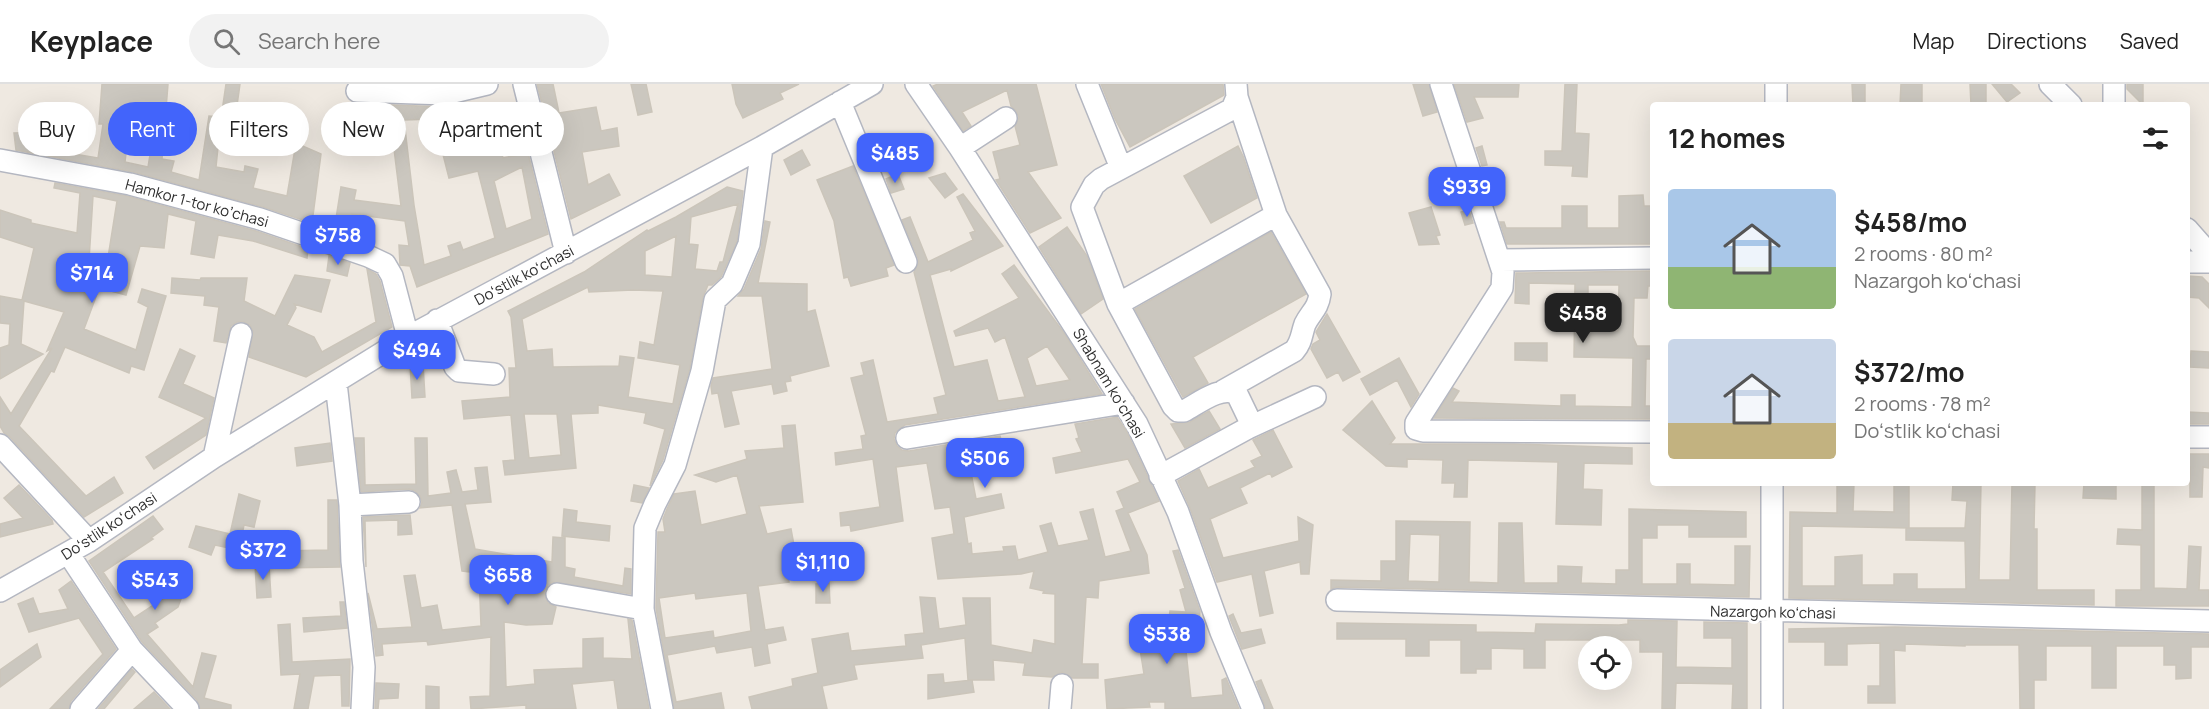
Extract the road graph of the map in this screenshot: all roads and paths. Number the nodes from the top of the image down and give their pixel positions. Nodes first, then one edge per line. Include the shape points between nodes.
1 (524, 84) edge
2 (916, 84) edge
3 (1087, 84) edge
4 (1441, 84) edge
5 (1776, 84) edge
6 (2050, 84) edge
7 (2114, 84) edge
8 (483, 85) edge
9 (869, 85) edge
10 (1237, 90) edge
11 (357, 91) dead end
12 (840, 102) junction
13 (1776, 102) edge
14 (2069, 102) edge
15 (2114, 102) edge
16 (1006, 118) dead end
17 (762, 147) junction
18 (960, 148) junction
19 (0, 160) edge
20 (1121, 168) junction
21 (1276, 215) junction
22 (2190, 232) edge
23 (566, 253) junction
24 (2209, 254) edge
25 (1650, 258) edge
26 (1500, 260) junction
27 (906, 262) dead end
28 (2190, 262) edge
29 (2209, 262) edge
30 (1118, 304) junction
31 (437, 320) junction
32 (241, 334) dead end
33 (408, 337) junction
34 (494, 374) dead end
35 (336, 383) junction
36 (1223, 391) junction
37 (1315, 397) dead end
38 (1124, 402) junction
39 (1248, 428) junction
40 (1650, 432) edge
41 (2190, 437) edge
42 (2209, 437) edge
43 (908, 438) dead end
44 (0, 445) edge
45 (214, 457) junction
46 (1160, 476) junction
47 (1772, 486) edge
48 (409, 502) dead end
49 (350, 505) junction
50 (89, 541) junction
51 (68, 553) junction
52 (0, 591) edge
53 (557, 594) dead end
54 (1337, 600) dead end
55 (643, 609) junction
56 (1772, 612) junction
57 (2209, 621) edge
58 (132, 650) junction
59 (1062, 686) dead end
60 (81, 709) edge
61 (188, 709) edge
62 (362, 709) edge
63 (662, 709) edge
64 (1060, 709) edge
65 (1252, 709) edge
66 (1772, 709) edge

1 - 23 street
2 - 18 street, Shabnam koʻchasi
3 - 20 street
4 - 26 street
5 - 13 street
6 - 14 street
7 - 15 street
8 - 11 street via 445,94
9 - 12 street, Doʻstlik koʻchasi
10 - 20 street via 1232,109
10 - 21 street
12 - 17 street, Doʻstlik koʻchasi
12 - 27 street
16 - 18 street
17 - 23 street, Doʻstlik koʻchasi
17 - 55 street via 750,244 732,284 715,300 702,371 675,465 645,528
18 - 38 street, Shabnam koʻchasi
19 - 33 street, Hamkor 1-tor koʼchasi via 130,184 260,219 368,256 385,264 392,276
20 - 30 street via 1094,185 1082,207
21 - 30 street
21 - 36 street via 1320,294 1318,306 1294,351
22 - 24 street
23 - 31 street, Doʻstlik koʻchasi
25 - 26 street
26 - 40 street via 1502,288 1416,423 1416,429
28 - 29 street
30 - 36 street via 1175,409 1184,411
31 - 33 street, Doʻstlik koʻchasi
31 - 34 street via 459,371
32 - 45 street
33 - 35 street, Doʻstlik koʻchasi
35 - 45 street, Doʻstlik koʻchasi
35 - 49 street
36 - 39 street via 1237,394 1250,421
37 - 39 street
38 - 43 street
38 - 46 street, Shabnam koʻchasi
39 - 46 street
41 - 42 street
44 - 50 street
45 - 50 street, Doʻstlik koʻchasi
46 - 65 street, Shabnam koʻchasi via 1178,512
47 - 56 street
48 - 49 street
49 - 62 street via 364,667
50 - 51 street, Doʻstlik koʻchasi
51 - 52 street, Doʻstlik koʻchasi
51 - 58 street
53 - 55 street
54 - 56 street, Nazargoh koʻchasi
55 - 63 street
56 - 57 street, Nazargoh koʻchasi
56 - 66 street
58 - 60 street
58 - 61 street
59 - 64 street

